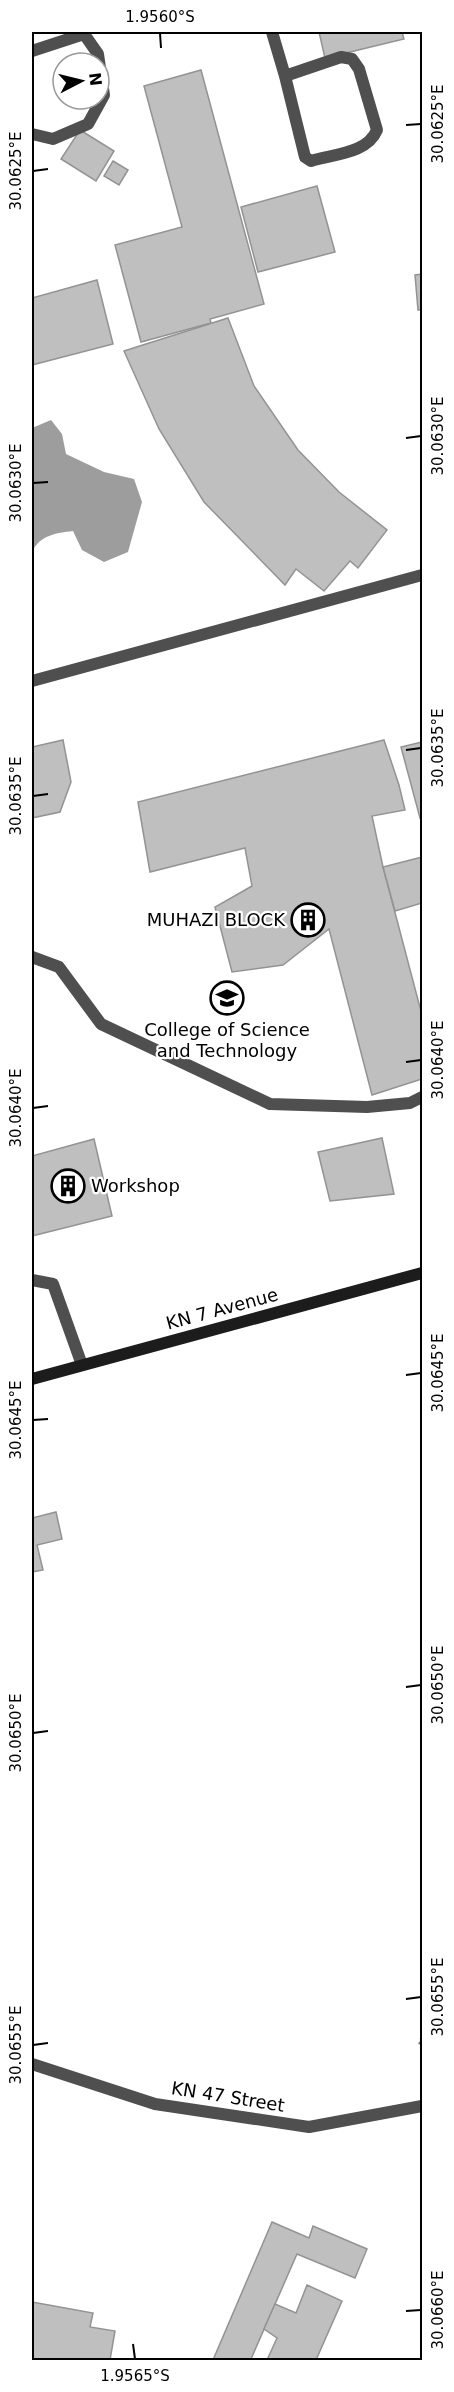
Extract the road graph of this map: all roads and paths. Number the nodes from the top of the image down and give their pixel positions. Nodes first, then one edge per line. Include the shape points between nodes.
1 (272, 32) edge
2 (85, 33) edge
3 (32, 51) edge
4 (285, 76) junction
5 (32, 134) edge
6 (423, 575) edge
7 (32, 681) edge
8 (32, 957) edge
9 (423, 1096) edge
10 (423, 1274) edge
11 (32, 1280) edge
12 (82, 1365) junction
13 (32, 1379) edge
14 (423, 2039) edge
15 (423, 2044) edge
16 (32, 2064) edge
17 (423, 2106) edge

1 - 4 street
2 - 3 street
2 - 5 street via 98,54 104,95 88,124 53,139
4 - 4 street via 341,57 352,59 359,69 377,130 373,139 364,147 311,161 304,157
6 - 7 street
8 - 9 street via 59,968 100,1024 270,1104 367,1107 410,1103
10 - 12 street, KN 7 Avenue
11 - 12 street via 53,1284
12 - 13 street, KN 7 Avenue
14 - 15 path via 419,2042
16 - 17 street, KN 47 Street via 155,2104 309,2127

